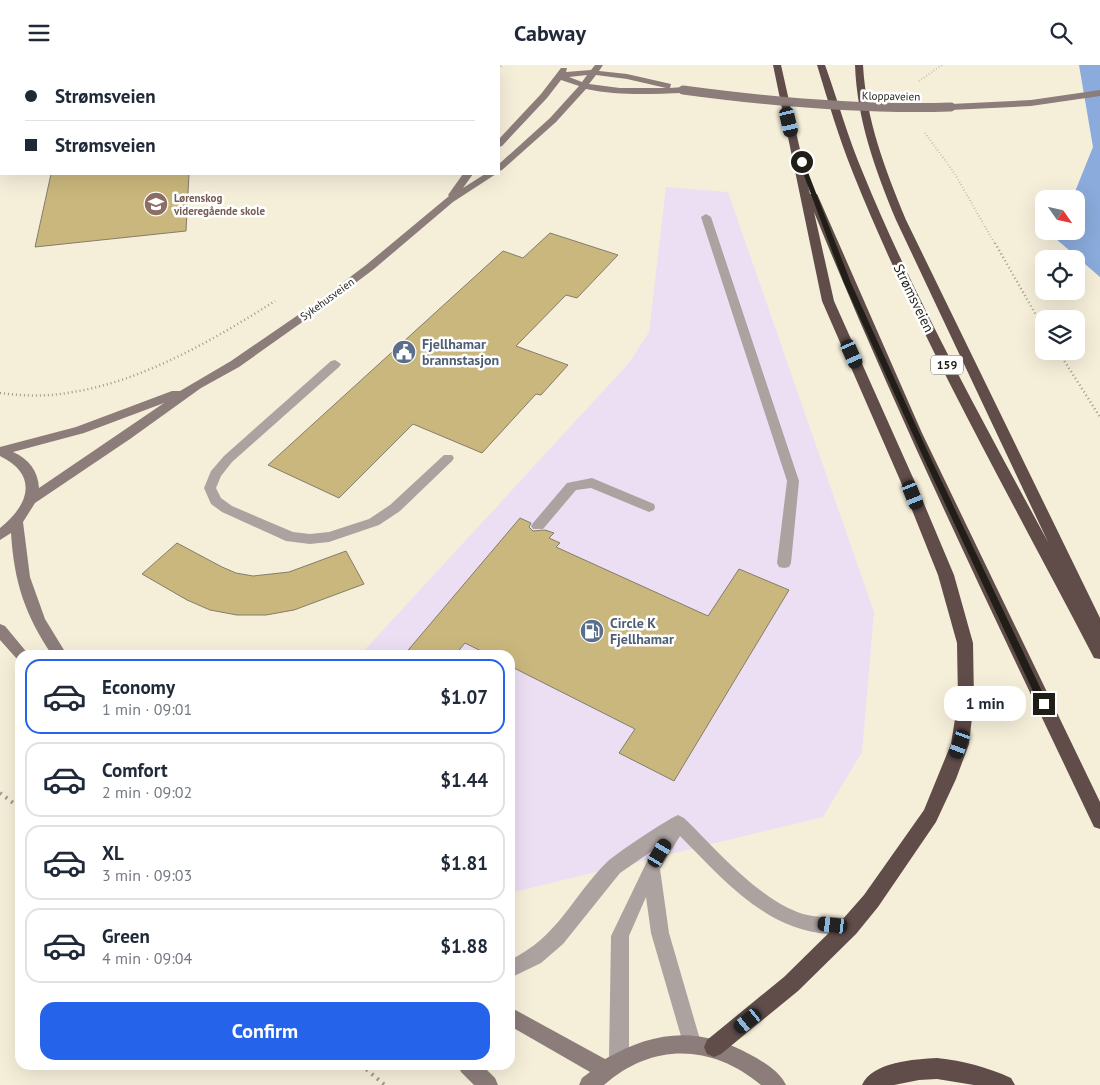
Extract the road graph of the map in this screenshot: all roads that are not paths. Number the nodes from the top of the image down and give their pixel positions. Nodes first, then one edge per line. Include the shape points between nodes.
1 (568, 65) edge
2 (777, 65) edge
3 (821, 65) edge
4 (860, 65) edge
5 (597, 68) edge
6 (560, 75) junction
7 (583, 85) junction
8 (683, 90) junction
9 (1100, 93) edge
10 (792, 133) junction
11 (500, 143) edge
12 (500, 167) edge
13 (467, 175) edge
14 (489, 175) edge
15 (450, 200) junction
16 (706, 217) dead end
17 (335, 364) dead end
18 (197, 385) junction
19 (1, 451) edge
20 (448, 458) dead end
21 (31, 500) junction
22 (649, 507) dead end
23 (17, 522) junction
24 (538, 526) dead end
25 (0, 535) edge
26 (784, 563) dead end
27 (0, 630) edge
28 (1100, 634) edge
29 (18, 650) edge
30 (57, 650) edge
31 (1100, 653) edge
32 (1100, 821) edge
33 (678, 823) junction
34 (651, 868) junction
35 (849, 927) junction
36 (515, 966) edge
37 (515, 1017) edge
38 (692, 1043) junction
39 (714, 1047) junction
40 (612, 1064) junction
41 (473, 1070) edge
42 (488, 1085) edge
43 (589, 1085) edge
44 (776, 1085) edge
45 (873, 1085) edge
46 (1004, 1085) edge

1 - 6 main road
2 - 10 highway
3 - 31 highway, Strømsveien / 159 via 857,171 892,253 939,350
4 - 28 highway via 859,81 867,124 880,169 901,220
5 - 6 main road, Kloppaveien
5 - 7 main road
5 - 8 main road, Kloppaveien
6 - 7 main road, Kloppaveien
6 - 11 main road
7 - 8 main road, Kloppaveien via 635,91
7 - 12 main road via 543,131
8 - 9 main road, Kloppaveien, bridge via 811,105 879,108 1031,103
10 - 32 highway via 848,283
10 - 35 highway via 828,301 946,575 964,643 966,700 960,744 947,779 930,816
13 - 15 main road, Sykehusveien
14 - 15 main road, Sykehusveien
15 - 18 main road, Sykehusveien via 321,304 235,364
16 - 26 lane via 793,481
17 - 20 lane via 228,459 210,488 216,501 227,509 292,537 328,537 374,522 395,508
18 - 19 main road, Sykehusveien via 110,420
18 - 21 main road, Sykehusveien
19 - 21 main road via 15,456 32,475
21 - 23 main road
22 - 24 lane via 592,483 572,486
23 - 25 main road
23 - 30 main road via 19,562 27,599
27 - 29 main road
33 - 34 lane
33 - 35 lane via 737,882 764,903 801,921
33 - 36 lane via 614,867 557,938 534,957
34 - 38 lane via 660,933
34 - 40 lane via 620,936 618,1009
35 - 39 highway via 791,984
37 - 40 main road
38 - 39 main road
38 - 40 main road via 650,1047
39 - 44 main road via 741,1059
40 - 43 main road
41 - 42 main road
45 - 46 highway via 884,1077 915,1069 954,1071

